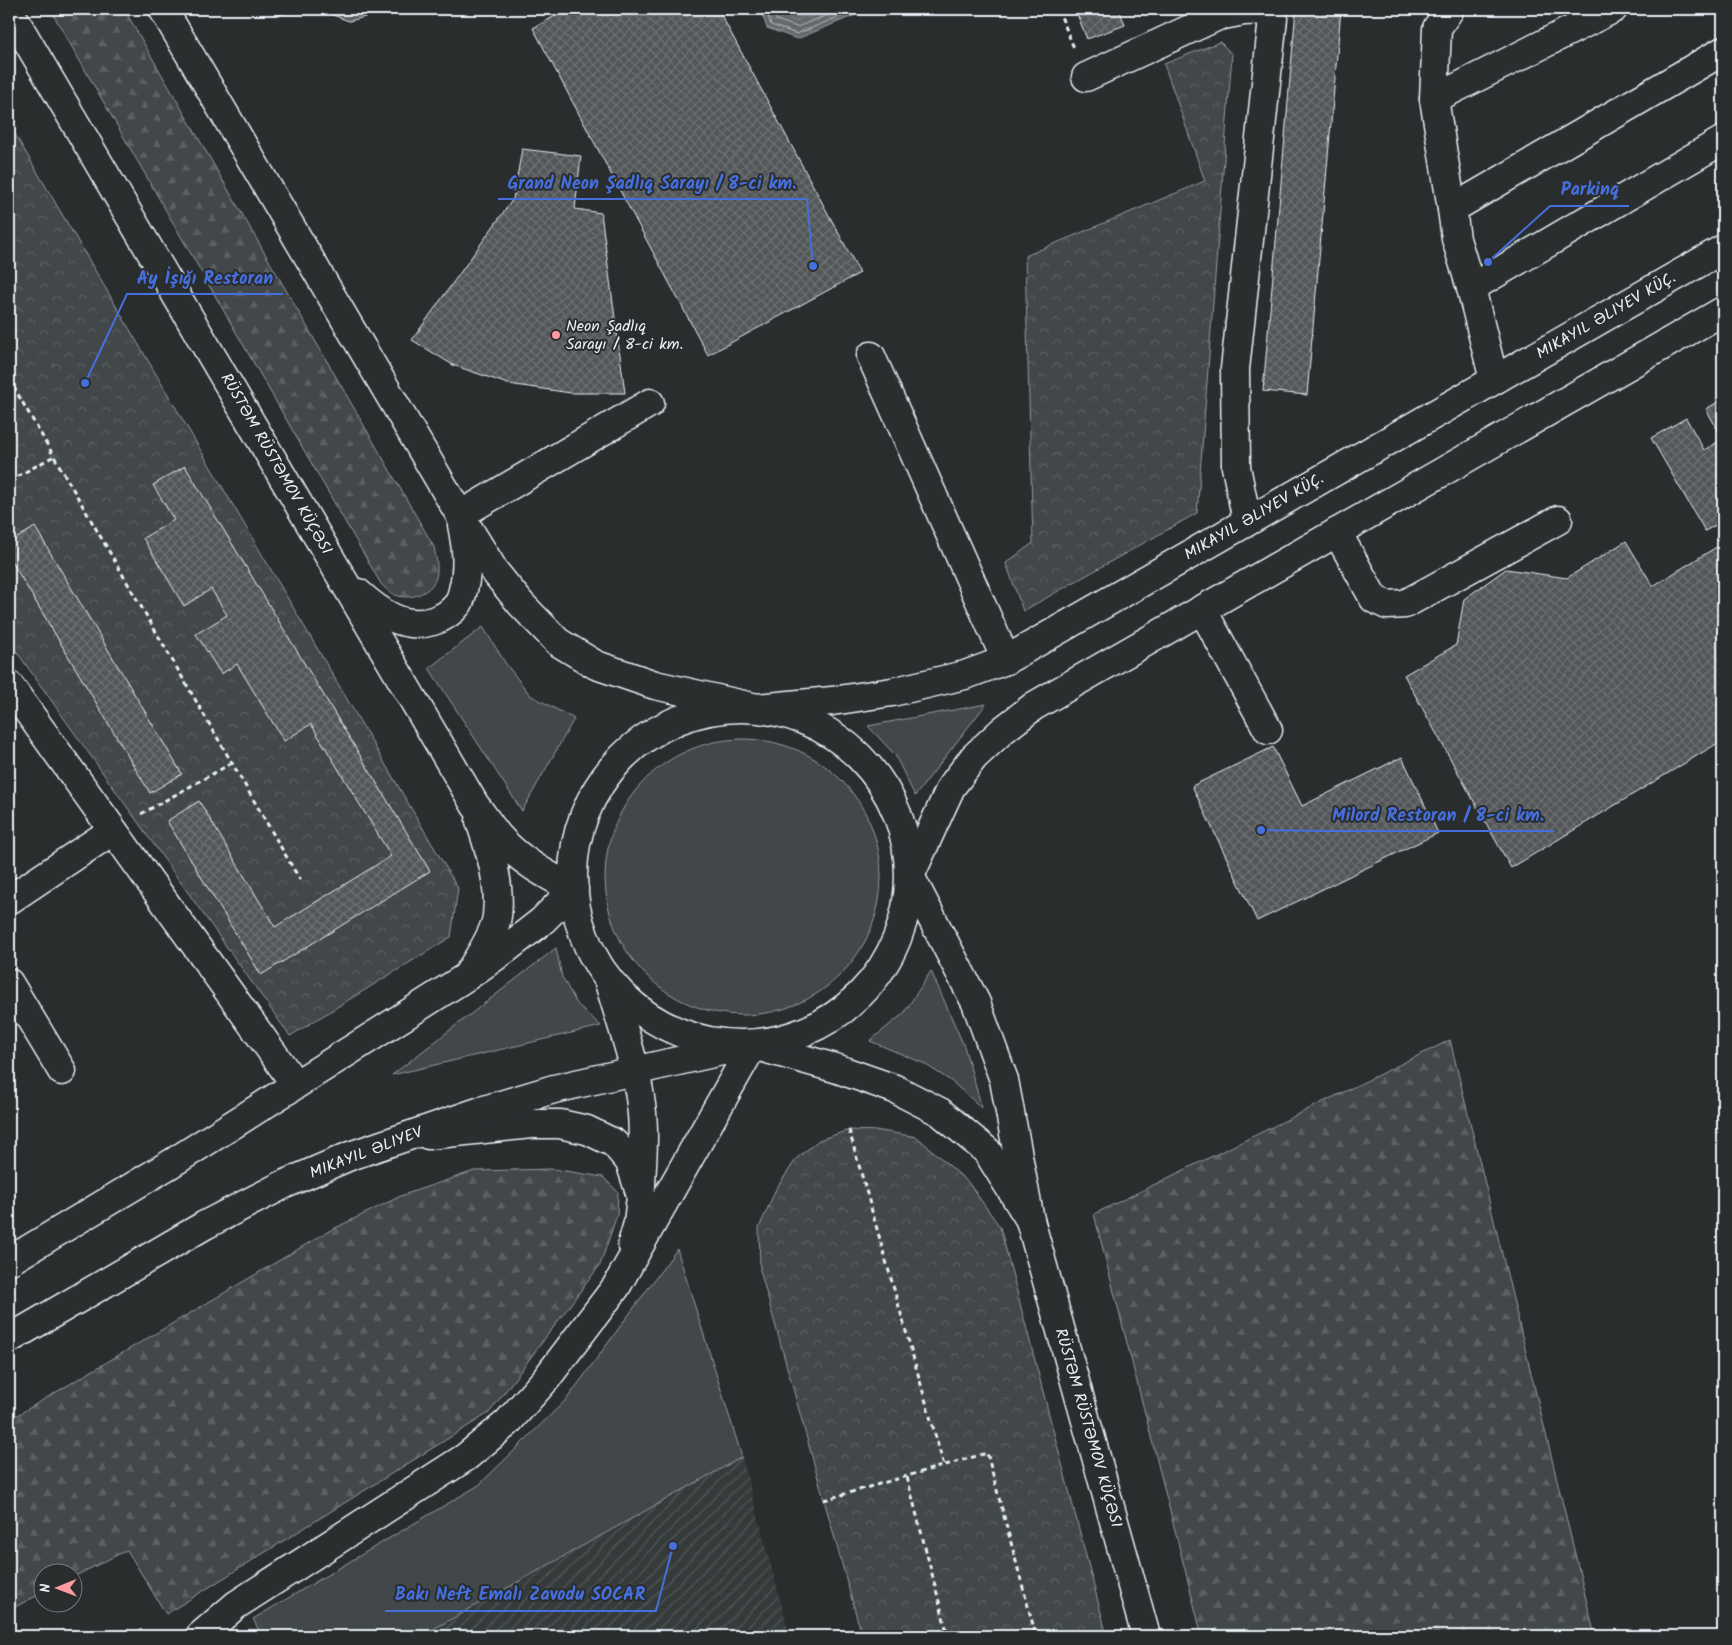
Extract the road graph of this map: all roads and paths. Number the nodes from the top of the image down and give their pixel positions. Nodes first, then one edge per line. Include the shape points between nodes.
1 (163, 9) edge
2 (1058, 9) edge
3 (1450, 9) edge
4 (1613, 9) edge
5 (9, 10) edge
6 (1274, 10) edge
7 (1723, 51) edge
8 (1086, 77) joint
9 (1434, 99) junction
10 (1723, 140) edge
11 (1452, 209) junction
12 (1723, 249) edge
13 (1471, 288) junction
14 (1723, 311) edge
15 (871, 356) dead end
16 (9, 379) edge
17 (1494, 380) junction
18 (650, 403) dead end
19 (54, 456) junction
20 (9, 481) edge
21 (460, 515) junction
22 (1558, 520) dead end
23 (1247, 522) junction
24 (1337, 532) junction
25 (344, 580) junction
26 (1202, 610) junction
27 (1006, 660) junction
28 (9, 686) edge
29 (757, 708) junction
30 (17, 713) edge
31 (1268, 730) dead end
32 (232, 763) junction
33 (475, 805) junction
34 (112, 831) junction
35 (910, 876) junction
36 (300, 880) dead end
37 (574, 889) junction
38 (9, 900) edge
39 (466, 977) junction
40 (608, 979) junction
41 (9, 983) edge
42 (753, 1045) junction
43 (635, 1070) junction
44 (62, 1071) dead end
45 (295, 1084) junction
46 (849, 1130) dead end
47 (408, 1136) junction
48 (641, 1196) junction
49 (1030, 1220) junction
50 (9, 1262) edge
51 (616, 1288) junction
52 (9, 1339) edge
53 (944, 1466) junction
54 (906, 1476) junction
55 (824, 1500) dead end
56 (200, 1636) edge
57 (948, 1636) edge
58 (1036, 1636) edge
59 (1146, 1636) edge

1 - 21 main road
2 - 8 path
3 - 9 main road via 1437,28
4 - 9 main road
5 - 25 main road, RÜSTƏM RÜSTƏMOV KÜÇƏSI
6 - 8 main road via 1218,16
6 - 23 main road via 1235,369 1236,467
7 - 11 main road
9 - 11 main road
10 - 13 main road
11 - 13 main road via 1456,239
12 - 17 main road
13 - 17 main road
14 - 24 main road
15 - 27 main road
16 - 19 path
17 - 23 main road
18 - 21 main road
19 - 20 path
19 - 32 path
21 - 25 main road via 467,552 466,579 459,604 444,618 422,624 401,622 366,600
21 - 29 main road via 494,572 558,642 596,665 638,680
22 - 24 main road via 1405,604 1387,605 1374,599
23 - 27 main road
24 - 26 main road
25 - 33 main road, RÜSTƏM RÜSTƏMOV KÜÇƏSI
26 - 31 main road
26 - 35 main road via 1034,706 1003,730 974,757 951,787
27 - 29 main road via 965,675 892,692
28 - 30 main road
29 - 35 main road via 798,717 834,735 866,762 889,796 905,835
29 - 37 main road via 709,711 663,727 624,756 594,794 577,840
30 - 34 main road
32 - 34 path
32 - 36 path
33 - 37 main road, RÜSTƏM RÜSTƏMOV KÜÇƏSI via 499,837 522,858
33 - 39 main road via 497,883 497,917 486,945
34 - 38 main road
34 - 45 main road
35 - 42 main road via 902,926 880,971 852,1002 802,1034
35 - 49 main road via 976,1003 1004,1080
37 - 39 main road via 542,921
37 - 40 main road via 584,937
39 - 45 main road
40 - 42 main road via 643,1013 686,1036 720,1044
40 - 43 main road
41 - 44 main road
42 - 43 main road
42 - 49 main road via 895,1089 940,1112 987,1151
42 - 51 main road
43 - 47 main road via 545,1092
43 - 48 main road via 643,1140
45 - 50 main road
46 - 53 path
47 - 48 main road via 531,1124 560,1124 587,1130 614,1143 630,1162
47 - 52 main road via 285,1184 205,1224
48 - 51 main road via 638,1223
49 - 59 main road, RÜSTƏM RÜSTƏMOV KÜÇƏSI
51 - 56 main road via 546,1379 507,1423 466,1457 236,1605
53 - 54 path
53 - 58 path via 987,1453
54 - 55 path
54 - 57 path

